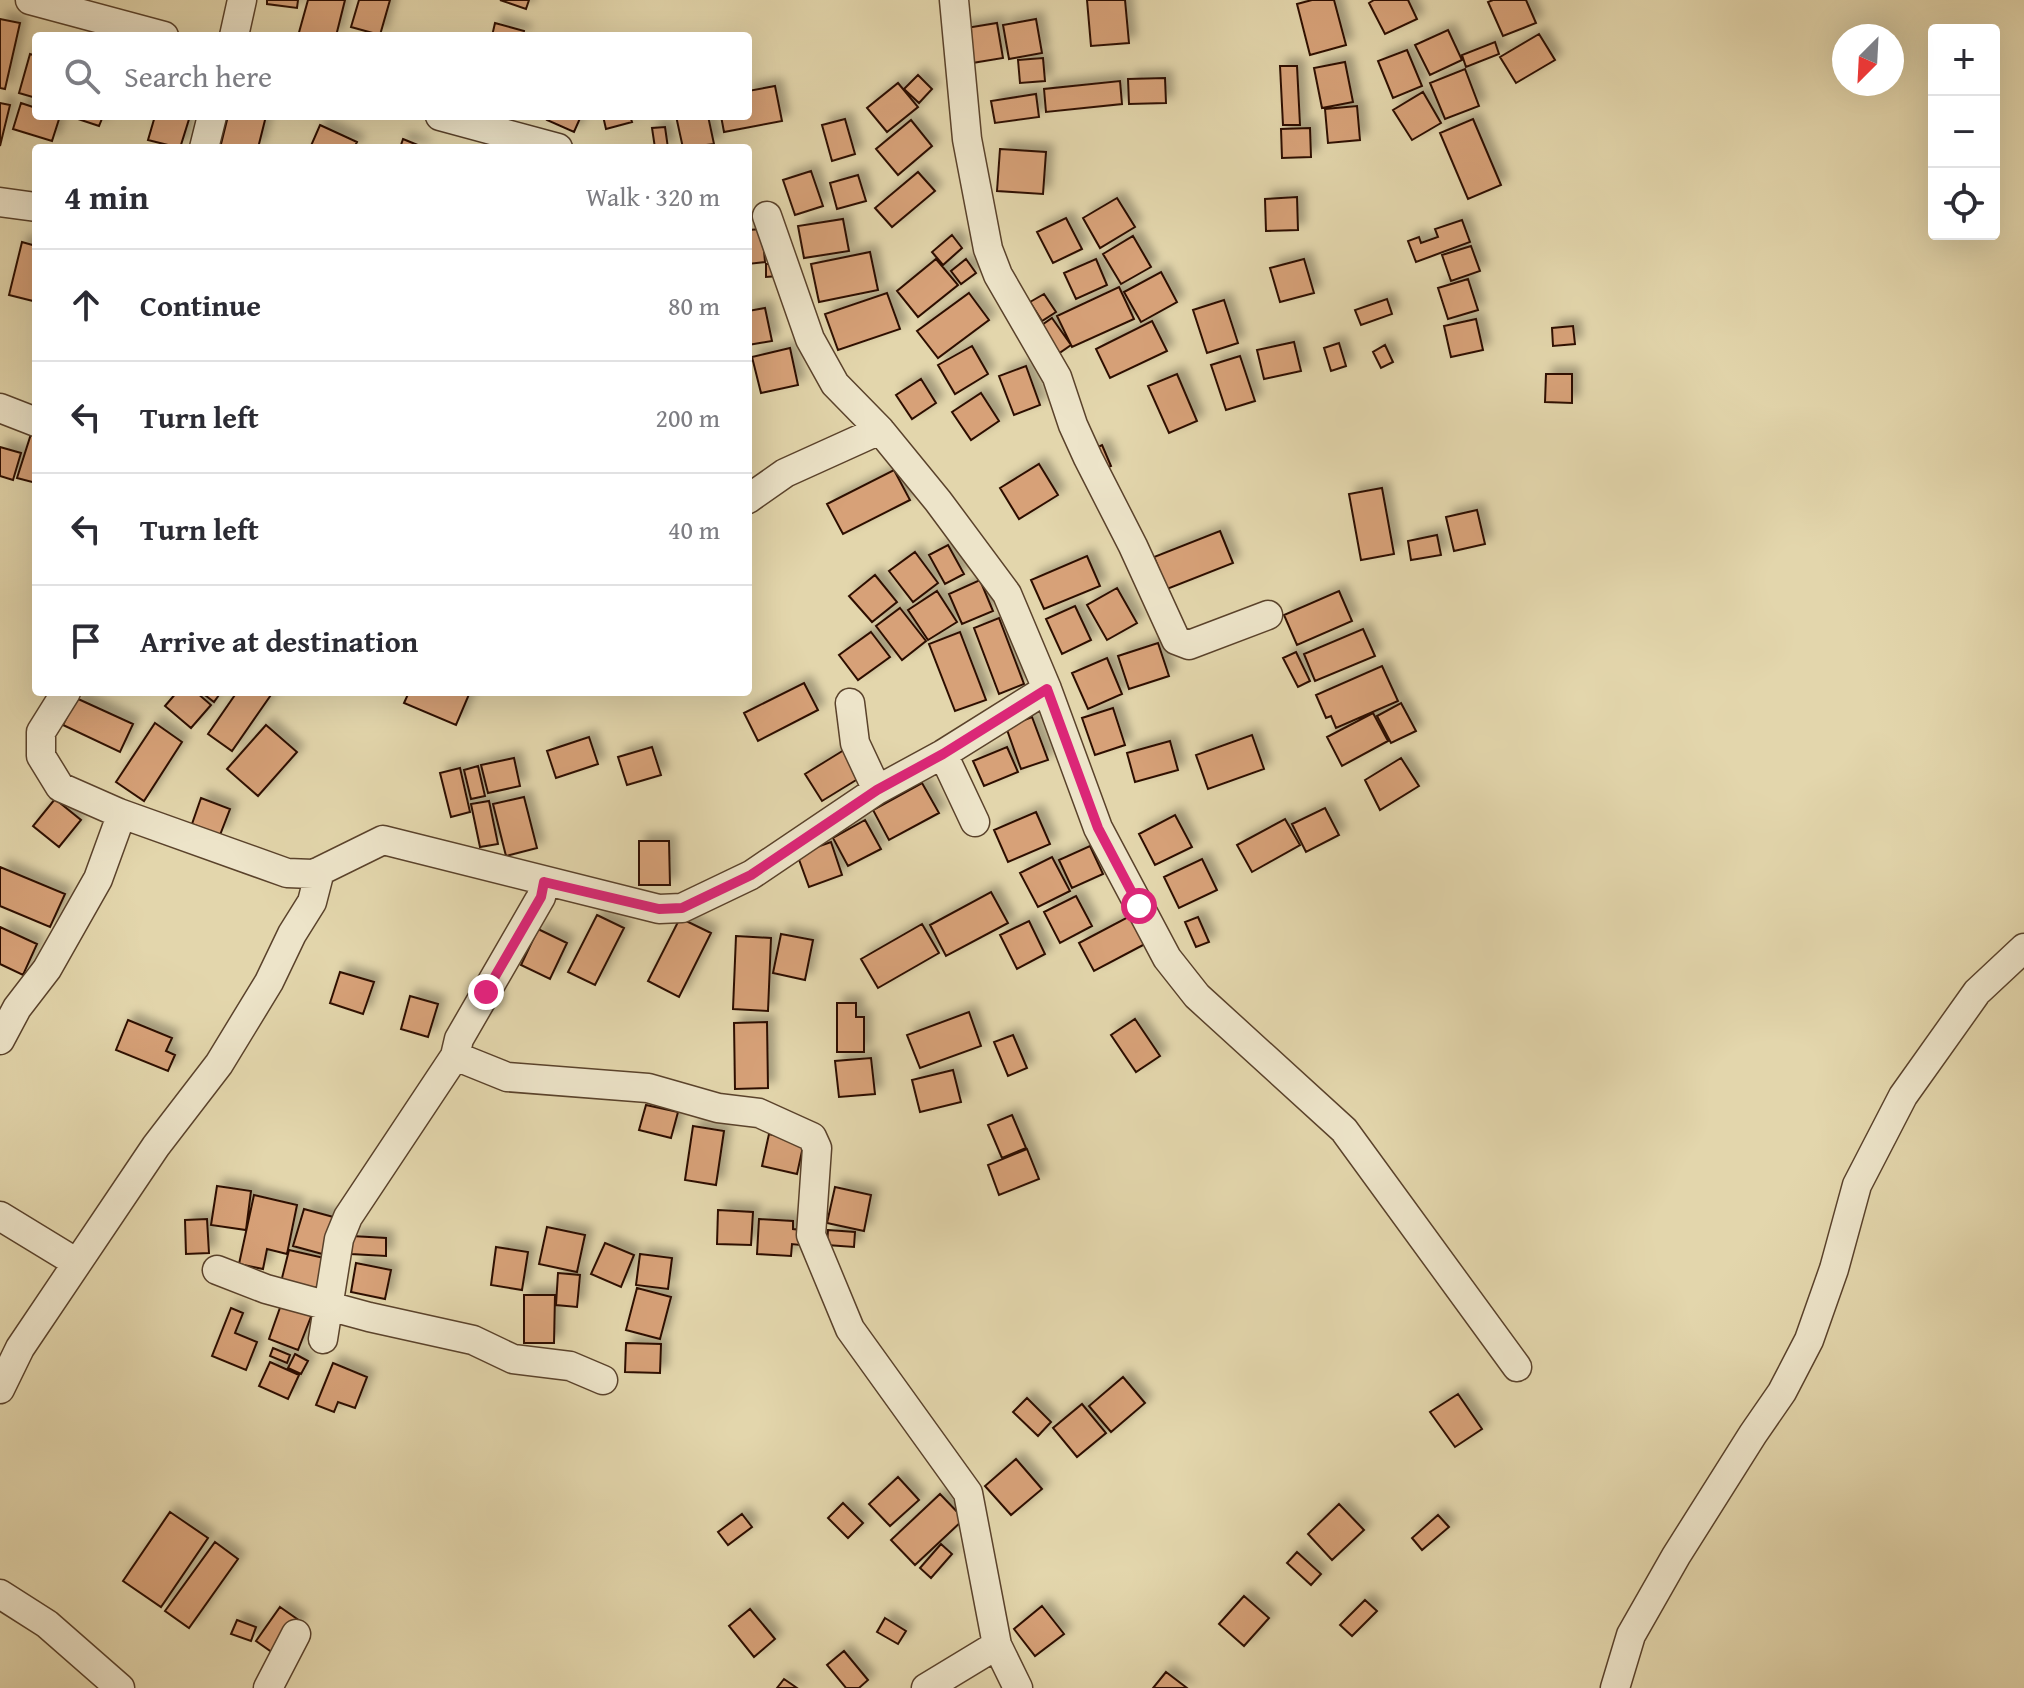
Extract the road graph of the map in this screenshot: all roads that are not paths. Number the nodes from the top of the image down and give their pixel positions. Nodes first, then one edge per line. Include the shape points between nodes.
1 (30, 0) edge
2 (242, 0) edge
3 (954, 0) edge
4 (149, 32) edge
5 (235, 32) edge
6 (211, 120) edge
7 (455, 120) edge
8 (205, 144) edge
9 (543, 144) edge
10 (0, 202) edge
11 (32, 206) edge
12 (767, 216) dead end
13 (0, 408) edge
14 (32, 420) edge
15 (880, 430) junction
16 (752, 496) edge
17 (1268, 615) dead end
18 (1047, 689) junction
19 (64, 696) edge
20 (850, 703) dead end
21 (943, 754) junction
22 (877, 790) junction
23 (119, 813) junction
24 (975, 822) dead end
25 (320, 871) junction
26 (544, 882) junction
27 (2024, 948) edge
28 (0, 1040) edge
29 (455, 1056) junction
30 (0, 1216) edge
31 (77, 1263) junction
32 (217, 1270) dead end
33 (329, 1305) junction
34 (323, 1339) dead end
35 (1517, 1367) dead end
36 (603, 1380) dead end
37 (0, 1389) edge
38 (0, 1594) edge
39 (296, 1634) dead end
40 (997, 1645) junction
41 (120, 1688) edge
42 (268, 1688) edge
43 (926, 1688) edge
44 (1018, 1688) edge
45 (1615, 1688) edge

1 - 4 street
2 - 5 street
3 - 17 street via 967,139 988,249 1057,377 1073,425 1168,626 1176,640 1189,645
6 - 8 street
7 - 9 street
10 - 11 street
12 - 15 street via 810,339 835,384
13 - 14 street
15 - 16 street via 785,473
15 - 18 street via 1007,594
18 - 21 street
18 - 35 street via 1098,828 1167,958 1197,996 1344,1130
19 - 23 street via 41,732 41,756 60,787
20 - 22 street via 855,743
21 - 22 street
21 - 24 street
22 - 26 street via 751,875 682,908 659,909
23 - 25 street via 287,873
23 - 28 street via 98,879
25 - 26 street via 383,840
25 - 31 street via 312,902 219,1064
26 - 29 street via 541,897 459,1039
27 - 45 street via 1977,992 1903,1096 1857,1185 1809,1340 1631,1635
29 - 33 street via 348,1217 339,1239
29 - 40 street via 507,1077 648,1088 718,1108 759,1113 812,1137 817,1148 811,1235 850,1329 968,1493
30 - 31 street
31 - 37 street via 20,1348
32 - 33 street
33 - 34 street
33 - 36 street via 473,1340 513,1359 570,1366
38 - 41 street via 47,1624
39 - 42 street
40 - 43 street
40 - 44 street

